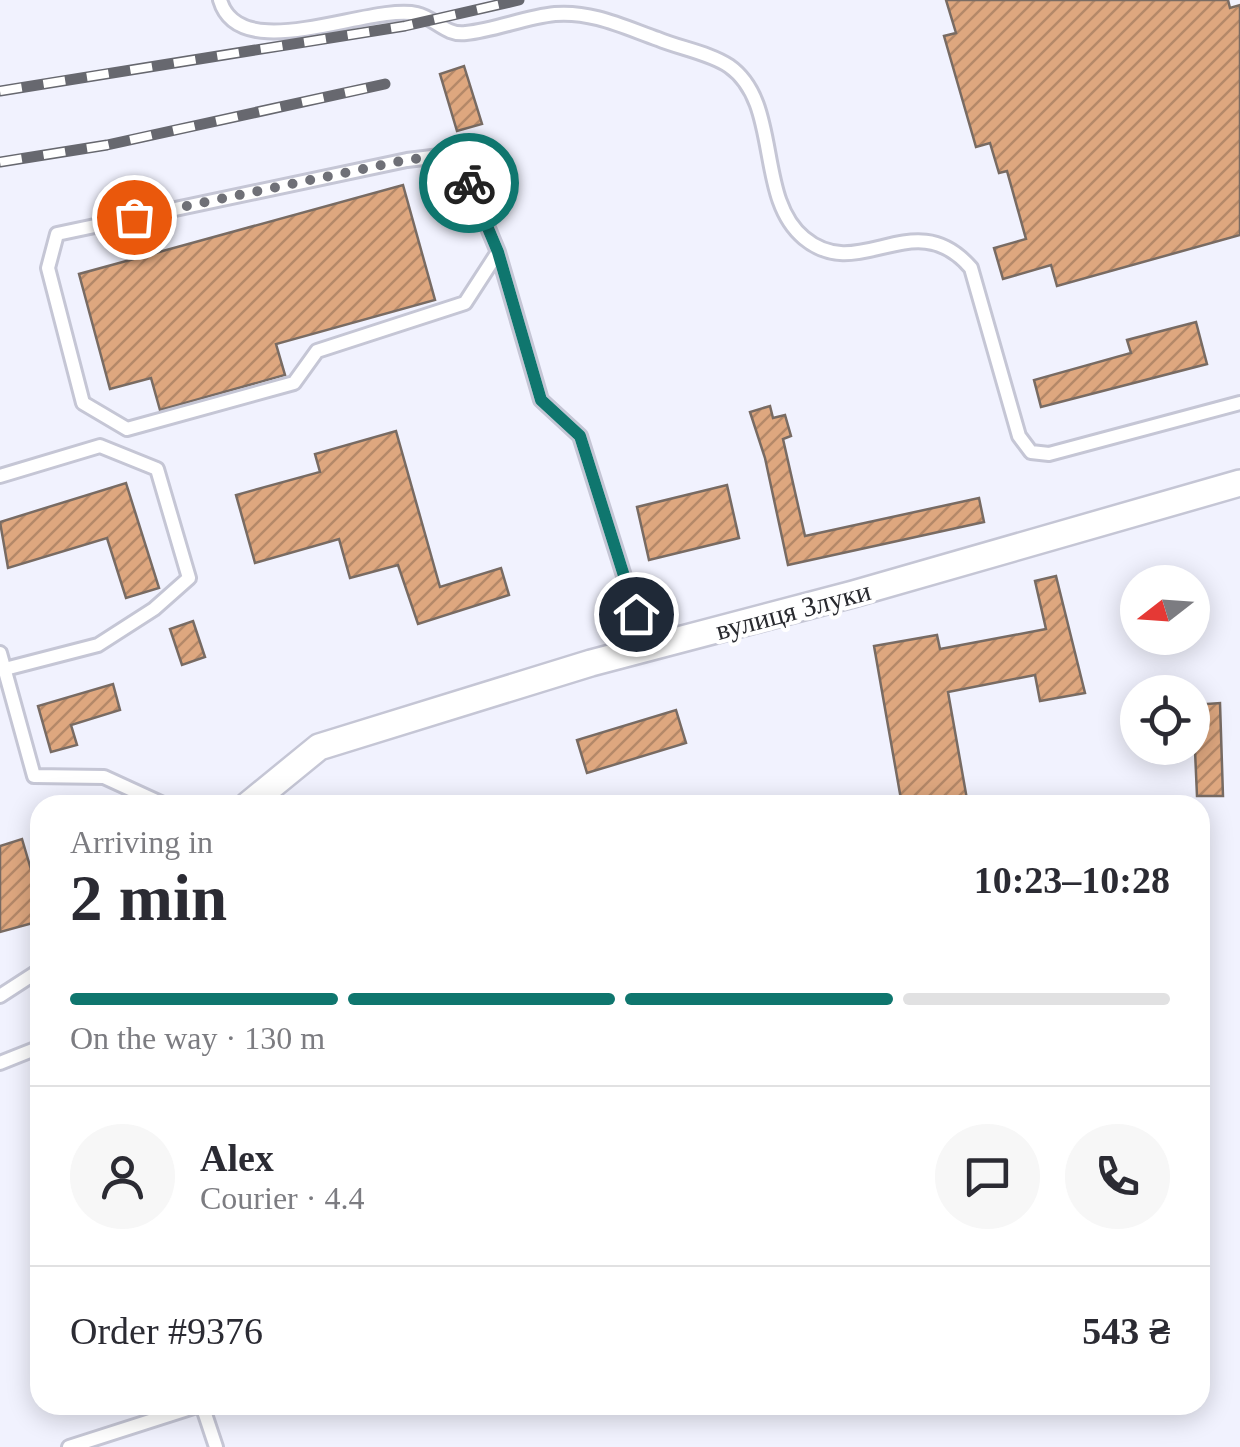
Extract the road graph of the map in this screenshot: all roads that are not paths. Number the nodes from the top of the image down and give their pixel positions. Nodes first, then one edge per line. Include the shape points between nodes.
1 (220, 0) edge
2 (498, 252) junction
3 (1240, 403) edge
4 (0, 476) edge
5 (1240, 483) edge
6 (646, 649) junction
7 (0, 653) edge
8 (5, 669) junction
9 (143, 795) edge
10 (260, 795) edge
11 (30, 976) edge
12 (0, 996) edge
13 (30, 1051) edge
14 (0, 1063) edge
15 (170, 1415) edge
16 (205, 1415) edge
17 (69, 1447) edge
18 (216, 1447) edge

1 - 3 lane via 243,28 270,32 417,14 462,34 554,14 593,15 730,67 752,96 782,204 801,236 827,252 852,253 930,238 955,250 971,268 1019,436 1031,452 1049,454
2 - 2 lane via 464,303 317,351 294,384 126,429 82,403 48,268 56,234 457,154
2 - 6 lane via 541,400 580,436
4 - 8 lane via 100,446 157,469 189,578 98,645
5 - 6 street, вулиця Злуки
6 - 10 street, вулиця Злуки via 320,747
7 - 8 lane
8 - 9 lane via 34,776 104,777
11 - 12 lane
13 - 14 lane
15 - 17 lane
16 - 18 lane

